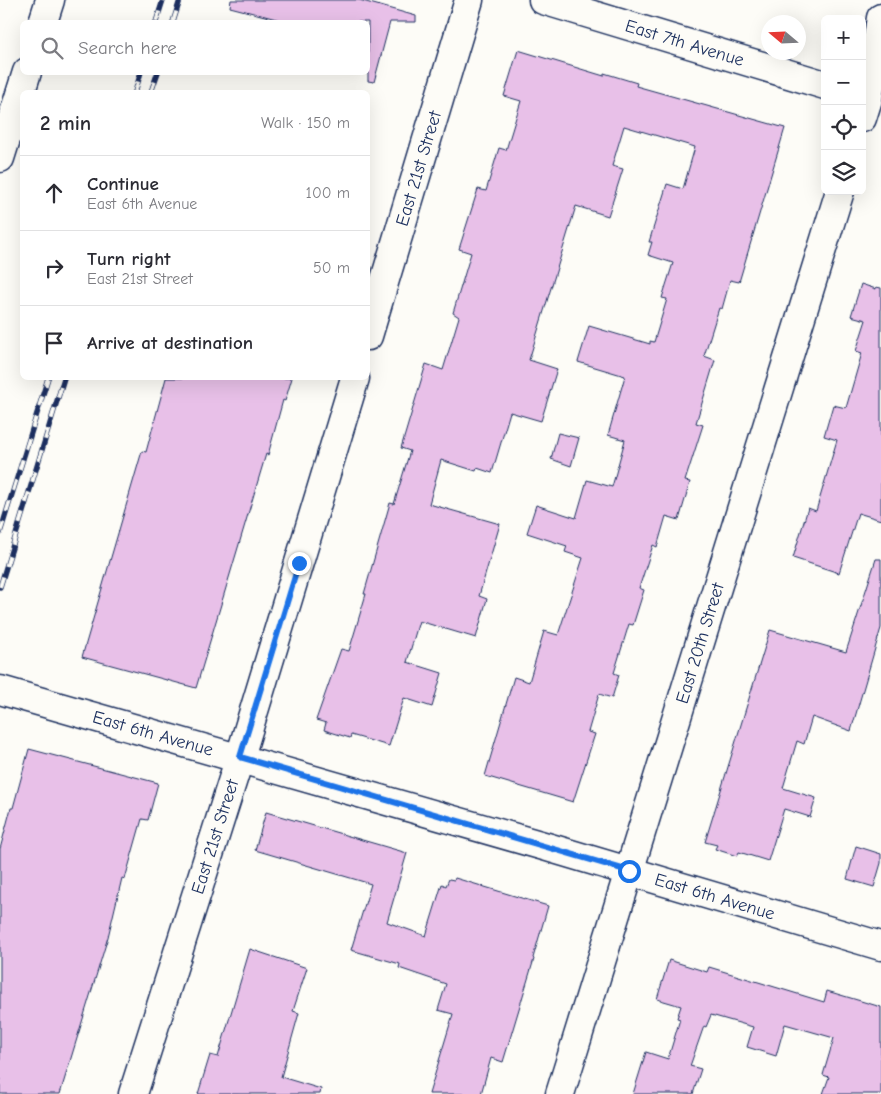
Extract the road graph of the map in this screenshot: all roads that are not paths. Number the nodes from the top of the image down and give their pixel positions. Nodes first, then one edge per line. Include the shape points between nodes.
1 (50, 0) edge
2 (469, 0) edge
3 (543, 0) edge
4 (881, 18) edge
5 (43, 20) edge
6 (26, 75) edge
7 (821, 84) edge
8 (21, 90) edge
9 (20, 94) edge
10 (868, 104) edge
11 (0, 158) edge
12 (839, 195) edge
13 (370, 329) edge
14 (354, 380) edge
15 (0, 690) edge
16 (240, 757) junction
17 (629, 871) junction
18 (881, 946) edge
19 (133, 1094) edge
20 (560, 1094) edge

1 - 5 street
2 - 13 street, East 21st Street
3 - 7 street, East 7th Avenue
4 - 10 street
6 - 8 street
9 - 11 street
12 - 17 street, East 20th Street
14 - 16 street, East 21st Street
15 - 16 street, East 6th Avenue
16 - 17 street, East 6th Avenue
16 - 19 street, East 21st Street
17 - 18 street, East 6th Avenue
17 - 20 street, East 20th Street

